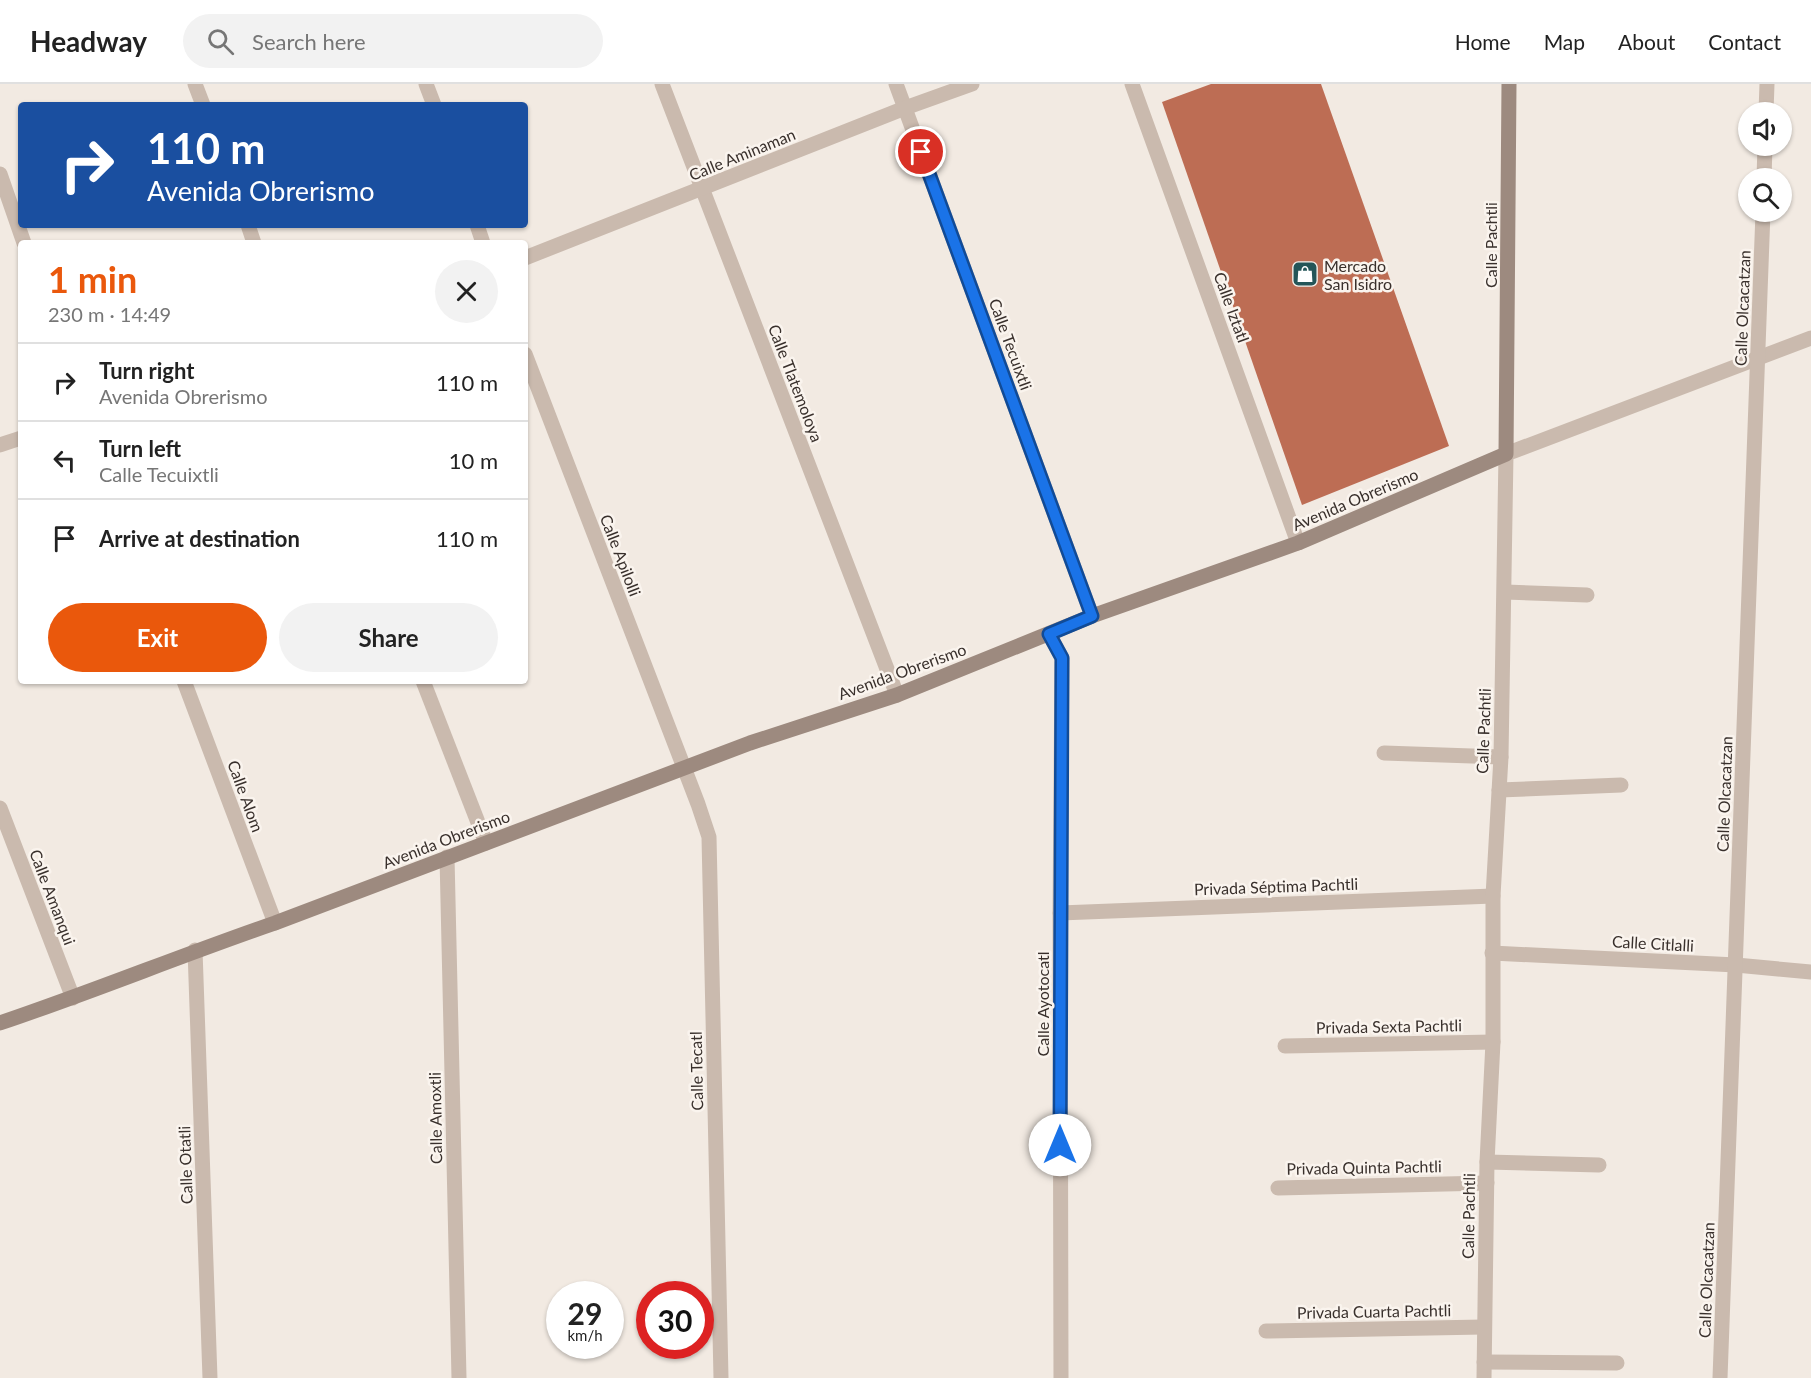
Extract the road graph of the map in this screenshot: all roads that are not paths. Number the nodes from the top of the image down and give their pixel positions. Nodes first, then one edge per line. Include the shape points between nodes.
1 (195, 84) edge
2 (426, 84) edge
3 (662, 84) edge
4 (896, 84) edge
5 (972, 84) edge
6 (1132, 84) edge
7 (1509, 84) edge
8 (1767, 84) edge
9 (202, 102) edge
10 (433, 102) edge
11 (1766, 102) edge
12 (905, 108) junction
13 (0, 174) edge
14 (701, 189) junction
15 (1763, 222) edge
16 (18, 226) edge
17 (528, 257) edge
18 (1811, 338) edge
19 (1758, 358) junction
20 (528, 362) edge
21 (18, 439) edge
22 (0, 445) edge
23 (1506, 454) junction
24 (1298, 543) junction
25 (1505, 592) junction
26 (1587, 596) dead end
27 (1092, 616) junction
28 (1049, 634) junction
29 (185, 684) edge
30 (424, 684) edge
31 (897, 695) junction
32 (1384, 753) dead end
33 (1501, 757) junction
34 (684, 769) junction
35 (1621, 785) dead end
36 (1499, 790) junction
37 (0, 808) edge
38 (486, 843) junction
39 (447, 857) junction
40 (1494, 896) junction
41 (1060, 913) junction
42 (275, 923) junction
43 (195, 950) junction
44 (1492, 953) junction
45 (1736, 965) junction
46 (1811, 972) edge
47 (73, 998) junction
48 (0, 1023) edge
49 (1493, 1042) junction
50 (1286, 1046) dead end
51 (1487, 1162) junction
52 (1599, 1165) dead end
53 (1486, 1182) junction
54 (1278, 1188) dead end
55 (1483, 1328) junction
56 (1266, 1331) dead end
57 (1484, 1362) junction
58 (1617, 1363) dead end
59 (210, 1378) edge
60 (459, 1378) edge
61 (721, 1378) edge
62 (1061, 1378) edge
63 (1484, 1378) edge
64 (1720, 1378) edge

1 - 9 street
2 - 10 street
3 - 14 street, Calle Tlatemoloya
4 - 12 street, Calle Tecuixtli
5 - 12 street, Calle Aminaman
6 - 24 street, Calle Iztatl
7 - 23 street, Calle Pachtli
8 - 11 street
12 - 14 street, Calle Aminaman
12 - 27 street, Calle Tecuixtli
13 - 16 street
14 - 17 street, Calle Aminaman
14 - 31 street, Calle Tlatemoloya
15 - 19 street, Calle Olcacatzan
18 - 19 street, Avenida Obrerismo
19 - 23 street, Avenida Obrerismo
19 - 45 street, Calle Olcacatzan
20 - 34 street, Calle Apilolli
21 - 22 street
23 - 24 street, Avenida Obrerismo
23 - 25 street, Calle Pachtli
24 - 27 street, Avenida Obrerismo
25 - 26 street
25 - 33 street, Calle Pachtli
27 - 28 street, Avenida Obrerismo
28 - 31 street, Avenida Obrerismo
28 - 41 street, Calle Ayotocatl via 1062,658
29 - 42 street, Calle Alom
30 - 38 street
31 - 34 street, Avenida Obrerismo
32 - 33 street
33 - 36 street, Calle Pachtli
34 - 38 street, Avenida Obrerismo
34 - 61 street, Calle Tecatl via 709,837
35 - 36 street
36 - 40 street, Calle Pachtli
37 - 47 street, Calle Amanqui
38 - 39 street, Avenida Obrerismo
39 - 42 street, Avenida Obrerismo
39 - 60 street, Calle Amoxtli
40 - 41 street, Privada Séptima Pachtli
40 - 44 street, Calle Pachtli
41 - 62 street, Calle Ayotocatl
42 - 43 street, Avenida Obrerismo
43 - 47 street, Avenida Obrerismo
43 - 59 street, Calle Otatli
44 - 45 street, Calle Citlalli
44 - 49 street, Calle Pachtli
45 - 46 street, Calle Citlalli
45 - 64 street, Calle Olcacatzan
47 - 48 street, Avenida Obrerismo
49 - 50 street, Privada Sexta Pachtli
49 - 51 street, Calle Pachtli
51 - 52 street
51 - 53 street, Calle Pachtli
53 - 54 street, Privada Quinta Pachtli
53 - 55 street, Calle Pachtli
55 - 56 street, Privada Cuarta Pachtli
55 - 57 street, Calle Pachtli
57 - 58 street
57 - 63 street, Calle Pachtli

